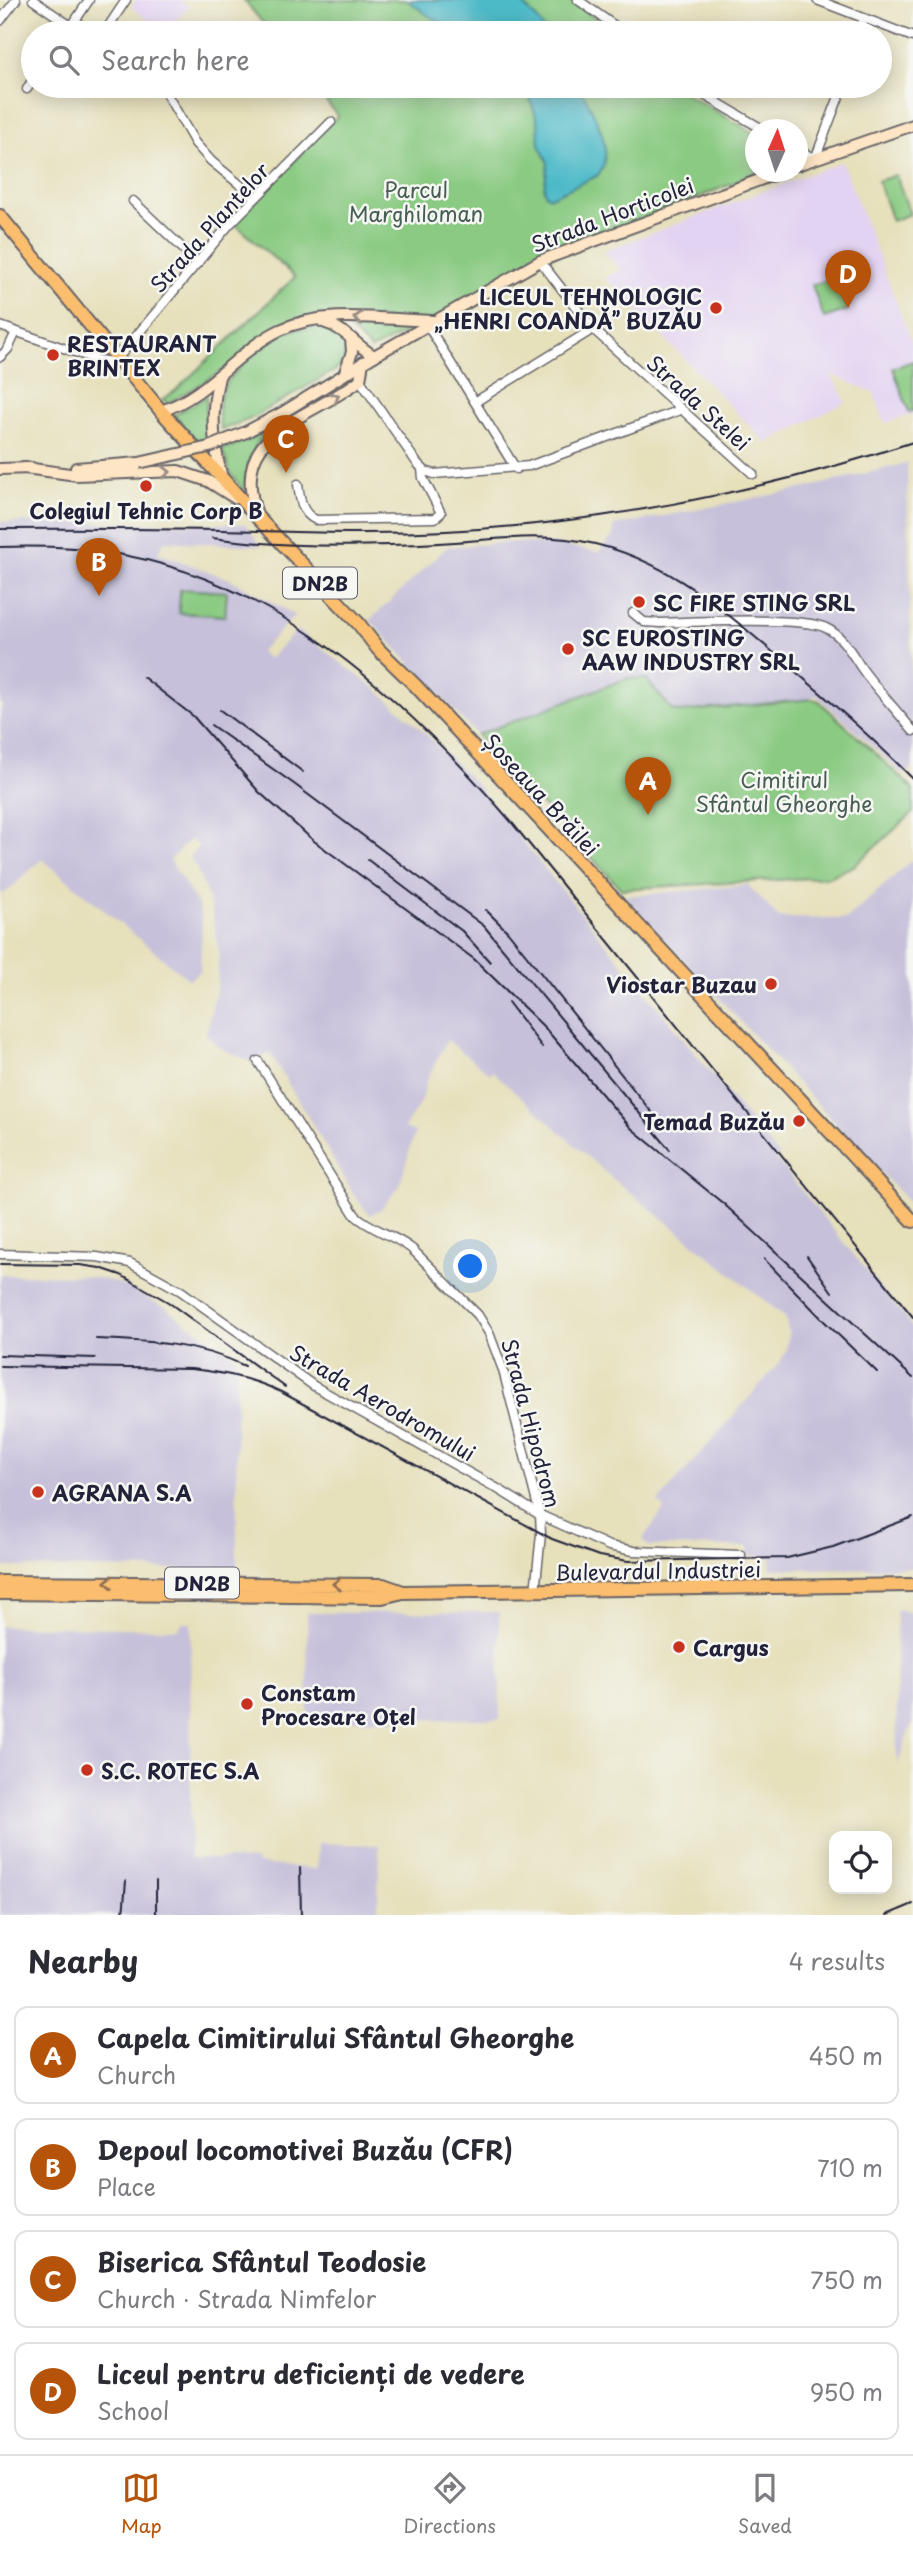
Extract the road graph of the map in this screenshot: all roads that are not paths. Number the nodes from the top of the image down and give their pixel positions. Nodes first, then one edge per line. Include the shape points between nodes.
1 (16, 0) edge
2 (33, 0) edge
3 (89, 0) edge
4 (126, 0) edge
5 (578, 0) edge
6 (817, 0) edge
7 (864, 19) joint
8 (0, 21) edge
9 (58, 21) edge
10 (75, 21) edge
11 (115, 21) edge
12 (608, 21) edge
13 (869, 21) edge
14 (892, 29) edge
15 (913, 37) edge
16 (169, 98) edge
17 (709, 98) edge
18 (838, 98) edge
19 (745, 119) edge
20 (331, 122) dead end
21 (913, 125) edge
22 (808, 155) edge
23 (815, 159) junction
24 (808, 161) edge
25 (753, 182) edge
26 (255, 197) junction
27 (133, 201) dead end
28 (0, 216) edge
29 (540, 261) junction
30 (198, 263) junction
31 (317, 320) junction
32 (399, 320) junction
33 (432, 323) junction
34 (0, 326) edge
35 (593, 330) junction
36 (16, 332) junction
37 (412, 334) junction
38 (351, 338) junction
39 (374, 356) junction
40 (0, 357) edge
41 (117, 359) junction
42 (363, 362) junction
43 (345, 373) junction
44 (219, 377) junction
45 (360, 380) junction
46 (475, 402) junction
47 (680, 410) junction
48 (161, 411) junction
49 (25, 468) junction
50 (0, 469) edge
51 (422, 469) junction
52 (516, 469) junction
53 (753, 474) dead end
54 (223, 479) junction
55 (298, 484) dead end
56 (259, 519) junction
57 (633, 613) dead end
58 (913, 731) edge
59 (257, 1061) dead end
60 (913, 1222) edge
61 (0, 1254) edge
62 (540, 1515) junction
63 (741, 1555) dead end
64 (0, 1582) edge
65 (913, 1585) edge
66 (403, 1592) junction
67 (535, 1592) junction
68 (0, 1593) edge

1 - 8 street
2 - 9 street
3 - 10 street
4 - 11 street
5 - 12 street
6 - 7 street
7 - 13 street
14 - 15 street
16 - 26 street via 195,143
17 - 19 street
18 - 23 street
20 - 26 street, Strada Plantelor
21 - 23 main road
22 - 23 street
23 - 24 main road
25 - 29 main road, Strada Horticolei
26 - 30 street, Strada Plantelor
27 - 30 street
28 - 41 main road, Șoseaua Brăilei
29 - 33 main road, Strada Horticolei
29 - 35 street, Strada Stelei
30 - 41 street, Strada Plantelor
32 -> 31 main road
31 - 38 main road via 343,329
31 - 44 main road via 280,330
32 - 33 main road
32 - 37 main road via 412,325
33 - 37 main road, Strada Horticolei
33 - 46 street
34 - 36 street
35 - 46 street
35 - 47 street, Strada Stelei
36 - 40 street
36 - 41 street via 97,360
37 - 39 main road, Strada Horticolei
38 - 39 main road
38 - 43 main road
39 - 42 main road, Strada Horticolei
41 - 48 main road, Șoseaua Brăilei
42 - 43 main road, Strada Horticolei
42 - 45 main road
43 - 49 main road, Strada Horticolei, bridge via 246,432 198,450 139,463
44 - 48 main road via 189,399
44 - 54 main road via 213,436
45 - 51 street
56 -> 45 main road via 249,481 263,444
46 - 52 street
47 - 52 street
47 - 53 street, Strada Stelei
48 - 54 main road, Șoseaua Brăilei
49 - 50 main road
49 -> 56 main road via 78,475 185,472 218,486
51 - 52 street via 434,474
51 - 55 street via 441,513 435,518 316,520 302,507
54 - 56 main road, Șoseaua Brăilei / DN2B
56 - 60 main road, Șoseaua Brăilei / DN2B
57 - 58 street via 644,622 825,626 852,652
59 - 62 street, Strada Hipodrom via 355,1215 412,1249 478,1315 497,1350
61 - 62 street, Strada Aerodromului via 97,1257 130,1263 181,1291 314,1386
62 - 63 street, Strada Aerodromului via 609,1546 634,1551
62 - 67 street, Strada Hipodrom
66 -> 64 main road, Bulevardul Industriei / DN2B via 383,1585
65 - 67 main road, Bulevardul Industriei / DN2B
66 - 67 main road, Bulevardul Industriei / DN2B
66 - 68 main road, Bulevardul Industriei / DN2B via 382,1597

